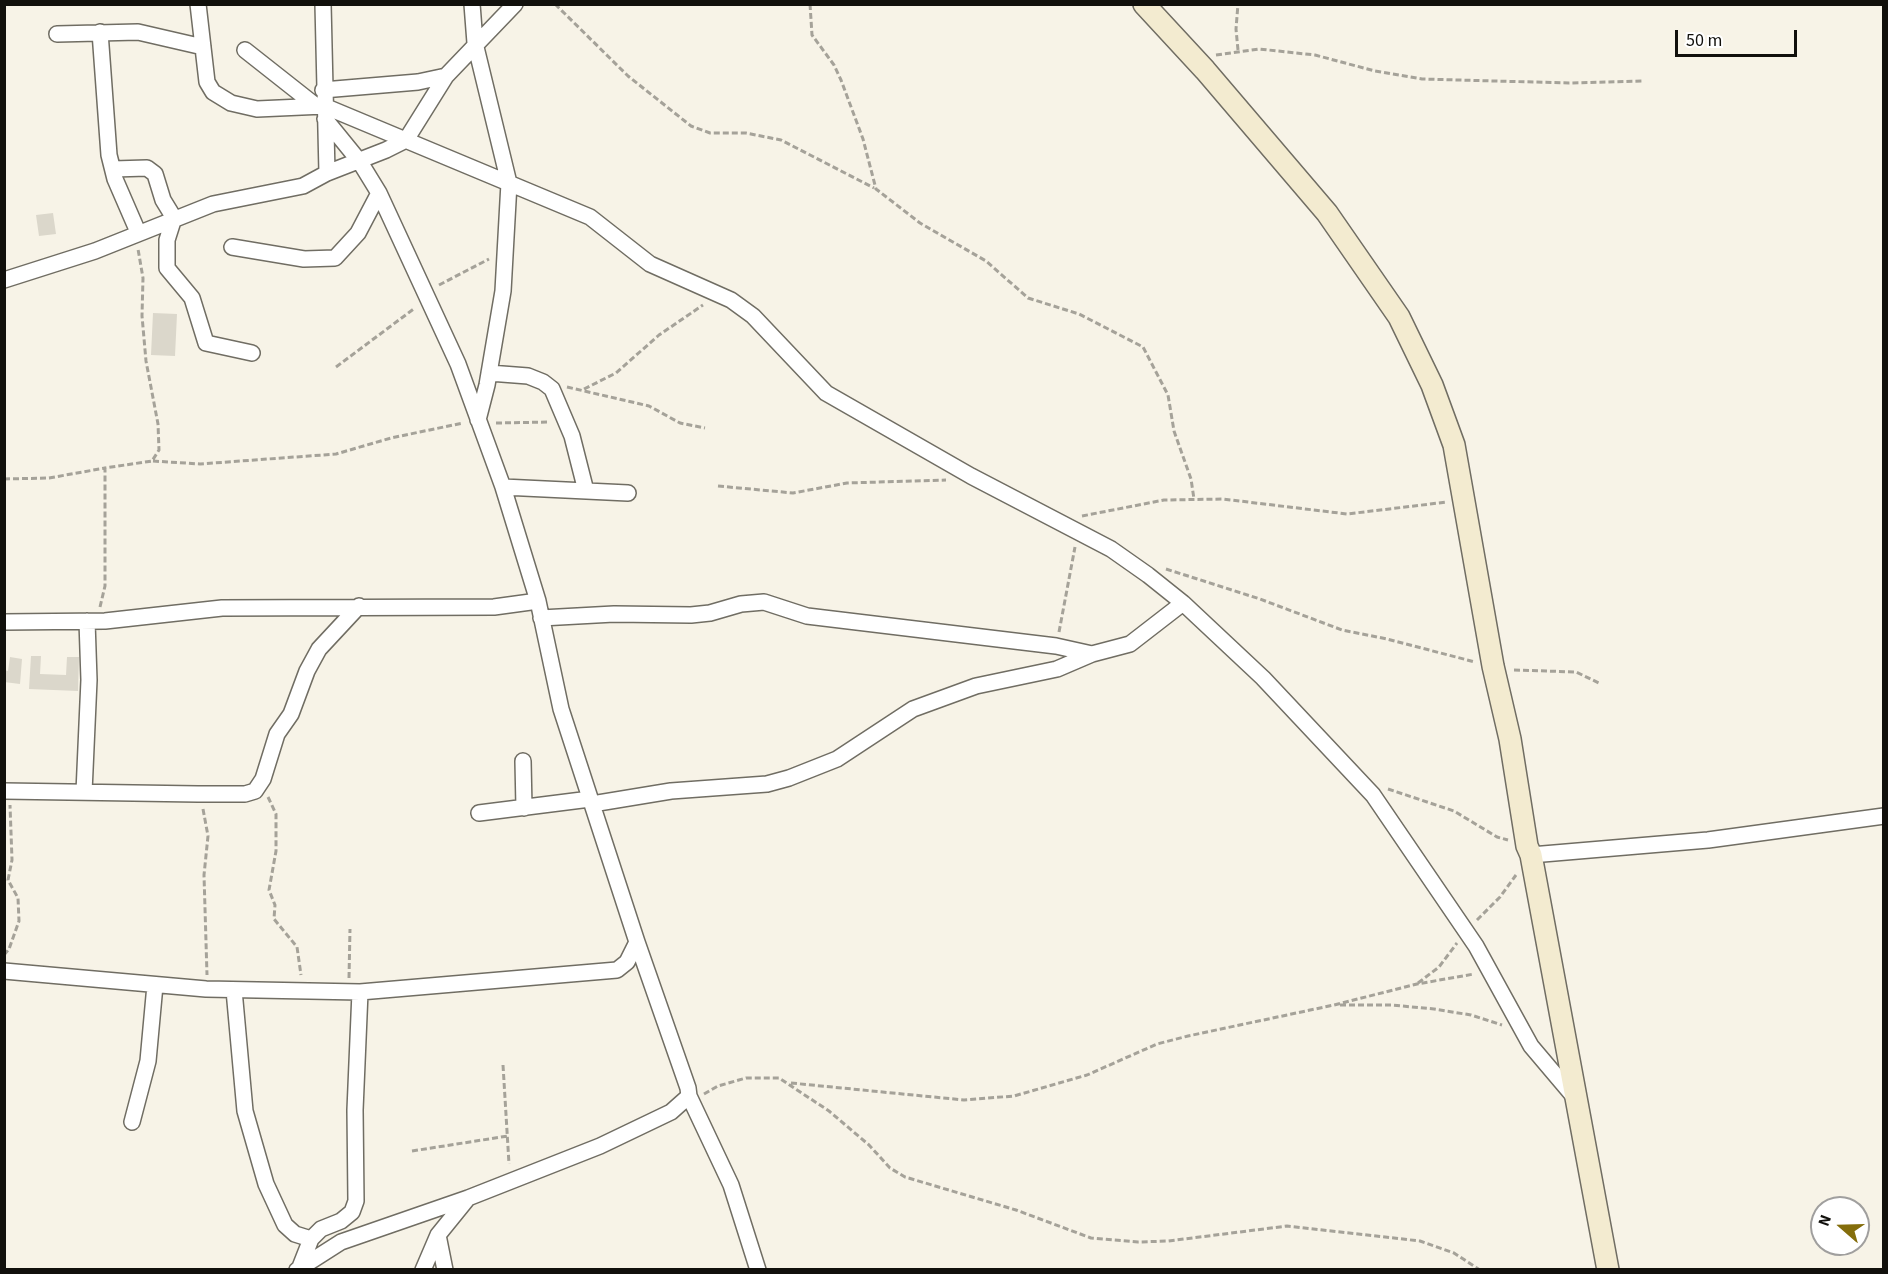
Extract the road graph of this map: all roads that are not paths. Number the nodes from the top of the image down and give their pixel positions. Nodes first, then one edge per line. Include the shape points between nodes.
1 (198, 4) edge
2 (323, 4) edge
3 (472, 4) edge
4 (515, 4) edge
5 (1144, 4) edge
6 (100, 32) junction
7 (57, 34) dead end
8 (475, 43) junction
9 (203, 46) junction
10 (245, 50) dead end
11 (446, 76) junction
12 (323, 90) junction
13 (322, 110) junction
14 (406, 140) junction
15 (360, 162) junction
16 (113, 169) junction
17 (327, 173) junction
18 (509, 183) junction
19 (379, 193) junction
20 (174, 218) junction
21 (136, 233) junction
22 (232, 247) dead end
23 (4, 280) edge
24 (252, 353) dead end
25 (489, 374) junction
26 (478, 420) junction
27 (503, 487) junction
28 (586, 491) junction
29 (628, 493) dead end
30 (537, 601) junction
31 (1183, 603) junction
32 (359, 606) junction
33 (541, 618) junction
34 (90, 621) junction
35 (4, 622) edge
36 (1092, 654) junction
37 (523, 760) dead end
38 (8, 791) edge
39 (84, 792) junction
40 (591, 801) junction
41 (524, 808) junction
42 (479, 813) dead end
43 (1884, 816) edge
44 (1529, 850) junction
45 (636, 942) junction
46 (4, 971) edge
47 (155, 985) junction
48 (234, 990) junction
49 (354, 992) junction
50 (690, 1098) junction
51 (1578, 1102) junction
52 (132, 1122) dead end
53 (468, 1198) junction
54 (438, 1235) junction
55 (311, 1239) junction
56 (298, 1268) edge
57 (423, 1269) edge
58 (445, 1269) edge
59 (758, 1269) edge
60 (1608, 1269) edge

1 - 9 street
2 - 12 street
3 - 8 street
4 - 8 street
5 - 44 street via 1327,213 1400,317 1432,385 1454,445
6 - 7 street
6 - 9 street via 138,32
6 - 16 street via 107,143
8 - 11 street
8 - 18 street
9 - 13 street via 207,82 213,92 231,103 257,109
10 - 13 street
11 - 12 street
11 - 14 street
12 - 13 street
13 - 14 street
13 - 15 street
13 - 17 street
14 - 15 street
14 - 18 street
15 - 17 street
15 - 19 street
16 - 20 street via 151,170
16 - 21 street
17 - 20 street via 303,186 213,204
18 - 25 street via 503,291
18 - 31 street via 590,218 650,264 720,295 753,316 826,393 971,476 1078,531 1148,575
19 - 22 street via 358,233 335,258 304,259
19 - 26 street via 458,364
20 - 21 street
20 - 24 street via 167,240 167,268 192,298 201,336 211,346
21 - 23 street via 95,251
25 - 26 street
25 - 28 street via 522,375 552,389 567,420
26 - 27 street
27 - 28 street
27 - 30 street
28 - 29 street
30 - 32 street via 494,607
30 - 33 street
31 - 36 street via 1130,644
31 - 51 street via 1263,678 1372,795 1491,971 1525,1036
32 - 34 street via 222,608
32 - 39 street via 319,649 291,714 274,741 261,785 255,791
33 - 36 street via 690,615 764,602 807,616 1056,646
33 - 40 street via 561,709
34 - 35 street
34 - 39 street
36 - 40 street via 1057,669 976,686 913,709 837,759 789,778 767,784
37 - 41 street
38 - 39 street
40 - 41 street
40 - 45 street
41 - 42 street
43 - 44 street via 1708,840
44 - 51 street
45 - 49 street via 627,962 617,970
45 - 50 street
46 - 47 street
47 - 48 street
47 - 52 street via 148,1061
48 - 49 street
48 - 55 street via 245,1111 266,1184 285,1225
49 - 55 street via 356,1202 352,1212
50 - 53 street via 671,1112 600,1146
50 - 59 street via 731,1185
51 - 60 street
53 - 54 street
53 - 56 street via 341,1242
54 - 57 street
54 - 58 street
55 - 56 street

